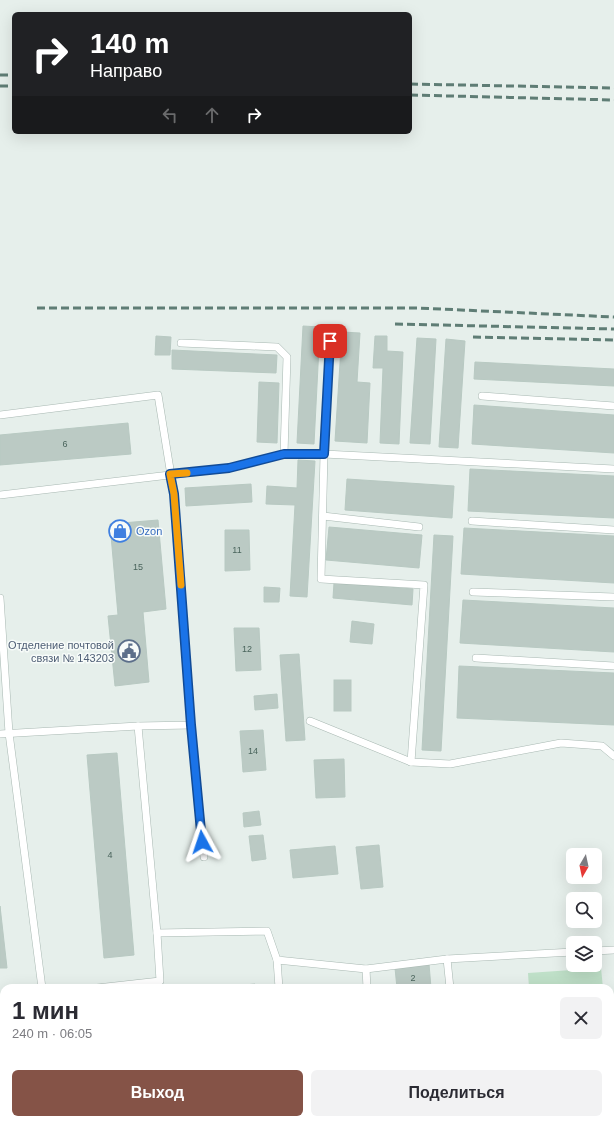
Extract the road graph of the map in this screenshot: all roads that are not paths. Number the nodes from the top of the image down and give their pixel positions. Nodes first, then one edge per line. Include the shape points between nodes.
1 (330, 341) dead end
2 (181, 343) dead end
3 (482, 396) dead end
4 (614, 406) edge
5 (0, 415) edge
6 (284, 454) junction
7 (324, 454) junction
8 (614, 469) edge
9 (170, 474) junction
10 (0, 495) edge
11 (323, 516) junction
12 (472, 521) dead end
13 (419, 527) dead end
14 (614, 530) edge
15 (473, 592) dead end
16 (614, 597) edge
17 (0, 598) edge
18 (476, 658) dead end
19 (614, 666) edge
20 (310, 721) dead end
21 (191, 725) junction
22 (138, 726) junction
23 (0, 734) edge
24 (9, 734) junction
25 (614, 756) edge
26 (412, 762) junction
27 (204, 857) dead end
28 (157, 933) junction
29 (614, 950) edge
30 (602, 951) edge
31 (566, 952) edge
32 (447, 959) junction
33 (277, 960) junction
34 (366, 969) junction
35 (41, 984) edge
36 (133, 984) edge
37 (280, 984) edge
38 (367, 984) edge
39 (450, 984) edge

1 - 7 lane
2 - 6 lane via 277,347 288,357
3 - 4 lane
5 - 9 lane via 158,395
6 - 7 lane
6 - 9 lane via 229,468
7 - 8 lane
7 - 11 lane
9 - 10 lane
9 - 21 lane via 174,494
11 - 13 lane
11 - 26 lane via 322,579 424,585
12 - 14 lane
15 - 16 lane
17 - 24 lane
18 - 19 lane
20 - 26 lane
21 - 22 lane
21 - 27 lane
22 - 24 lane
22 - 28 lane
23 - 24 lane
24 - 35 lane
25 - 26 lane via 602,746 561,744 450,764
28 - 33 lane via 267,931
28 - 36 lane via 160,981
29 - 30 lane
31 - 32 lane
32 - 34 lane
32 - 39 lane
33 - 34 lane
33 - 37 lane
34 - 38 lane

